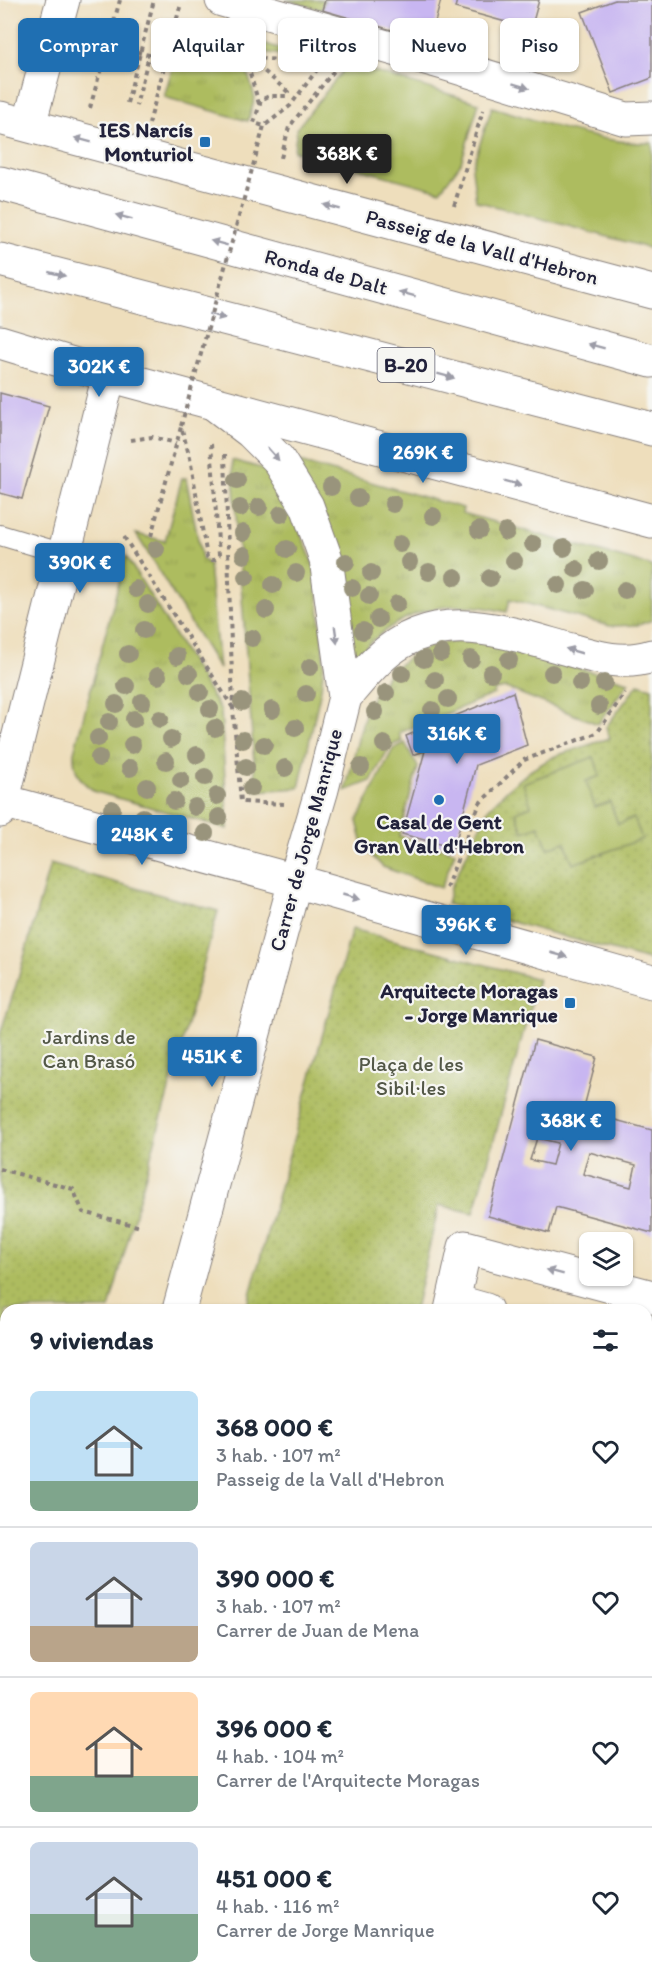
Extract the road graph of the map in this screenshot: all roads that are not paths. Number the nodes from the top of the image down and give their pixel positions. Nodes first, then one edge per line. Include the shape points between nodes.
1 (63, 0) edge
2 (222, 0) edge
3 (652, 118) edge
4 (15, 122) edge
5 (9, 185) edge
6 (0, 260) edge
7 (652, 292) edge
8 (0, 342) edge
9 (652, 361) edge
10 (109, 375) junction
11 (213, 403) junction
12 (652, 429) edge
13 (652, 521) edge
14 (0, 535) edge
15 (64, 554) junction
16 (648, 669) edge
17 (345, 697) junction
18 (1, 806) edge
19 (295, 881) junction
20 (652, 982) edge
21 (652, 1297) edge
22 (180, 1304) edge
23 (452, 1304) edge

1 - 4 main road
2 -> 3 main road via 626,118
7 -> 4 main road, Passeig de la Vall d'Hebron
9 -> 5 main road, Ronda de Dalt
6 -> 12 main road, B-20
8 - 10 main road
10 - 11 main road
10 - 15 main road
11 -> 13 main road
11 -> 17 main road, Carrer de Jorge Manrique via 278,459 307,506 326,559
14 - 15 lane
15 - 18 main road
16 -> 17 main road via 495,629 455,625 435,628 397,645 380,657
17 - 19 main road, Carrer de Jorge Manrique
18 - 19 main road
19 -> 20 main road
19 - 22 main road, Carrer de Jorge Manrique
21 -> 23 main road via 465,1247

